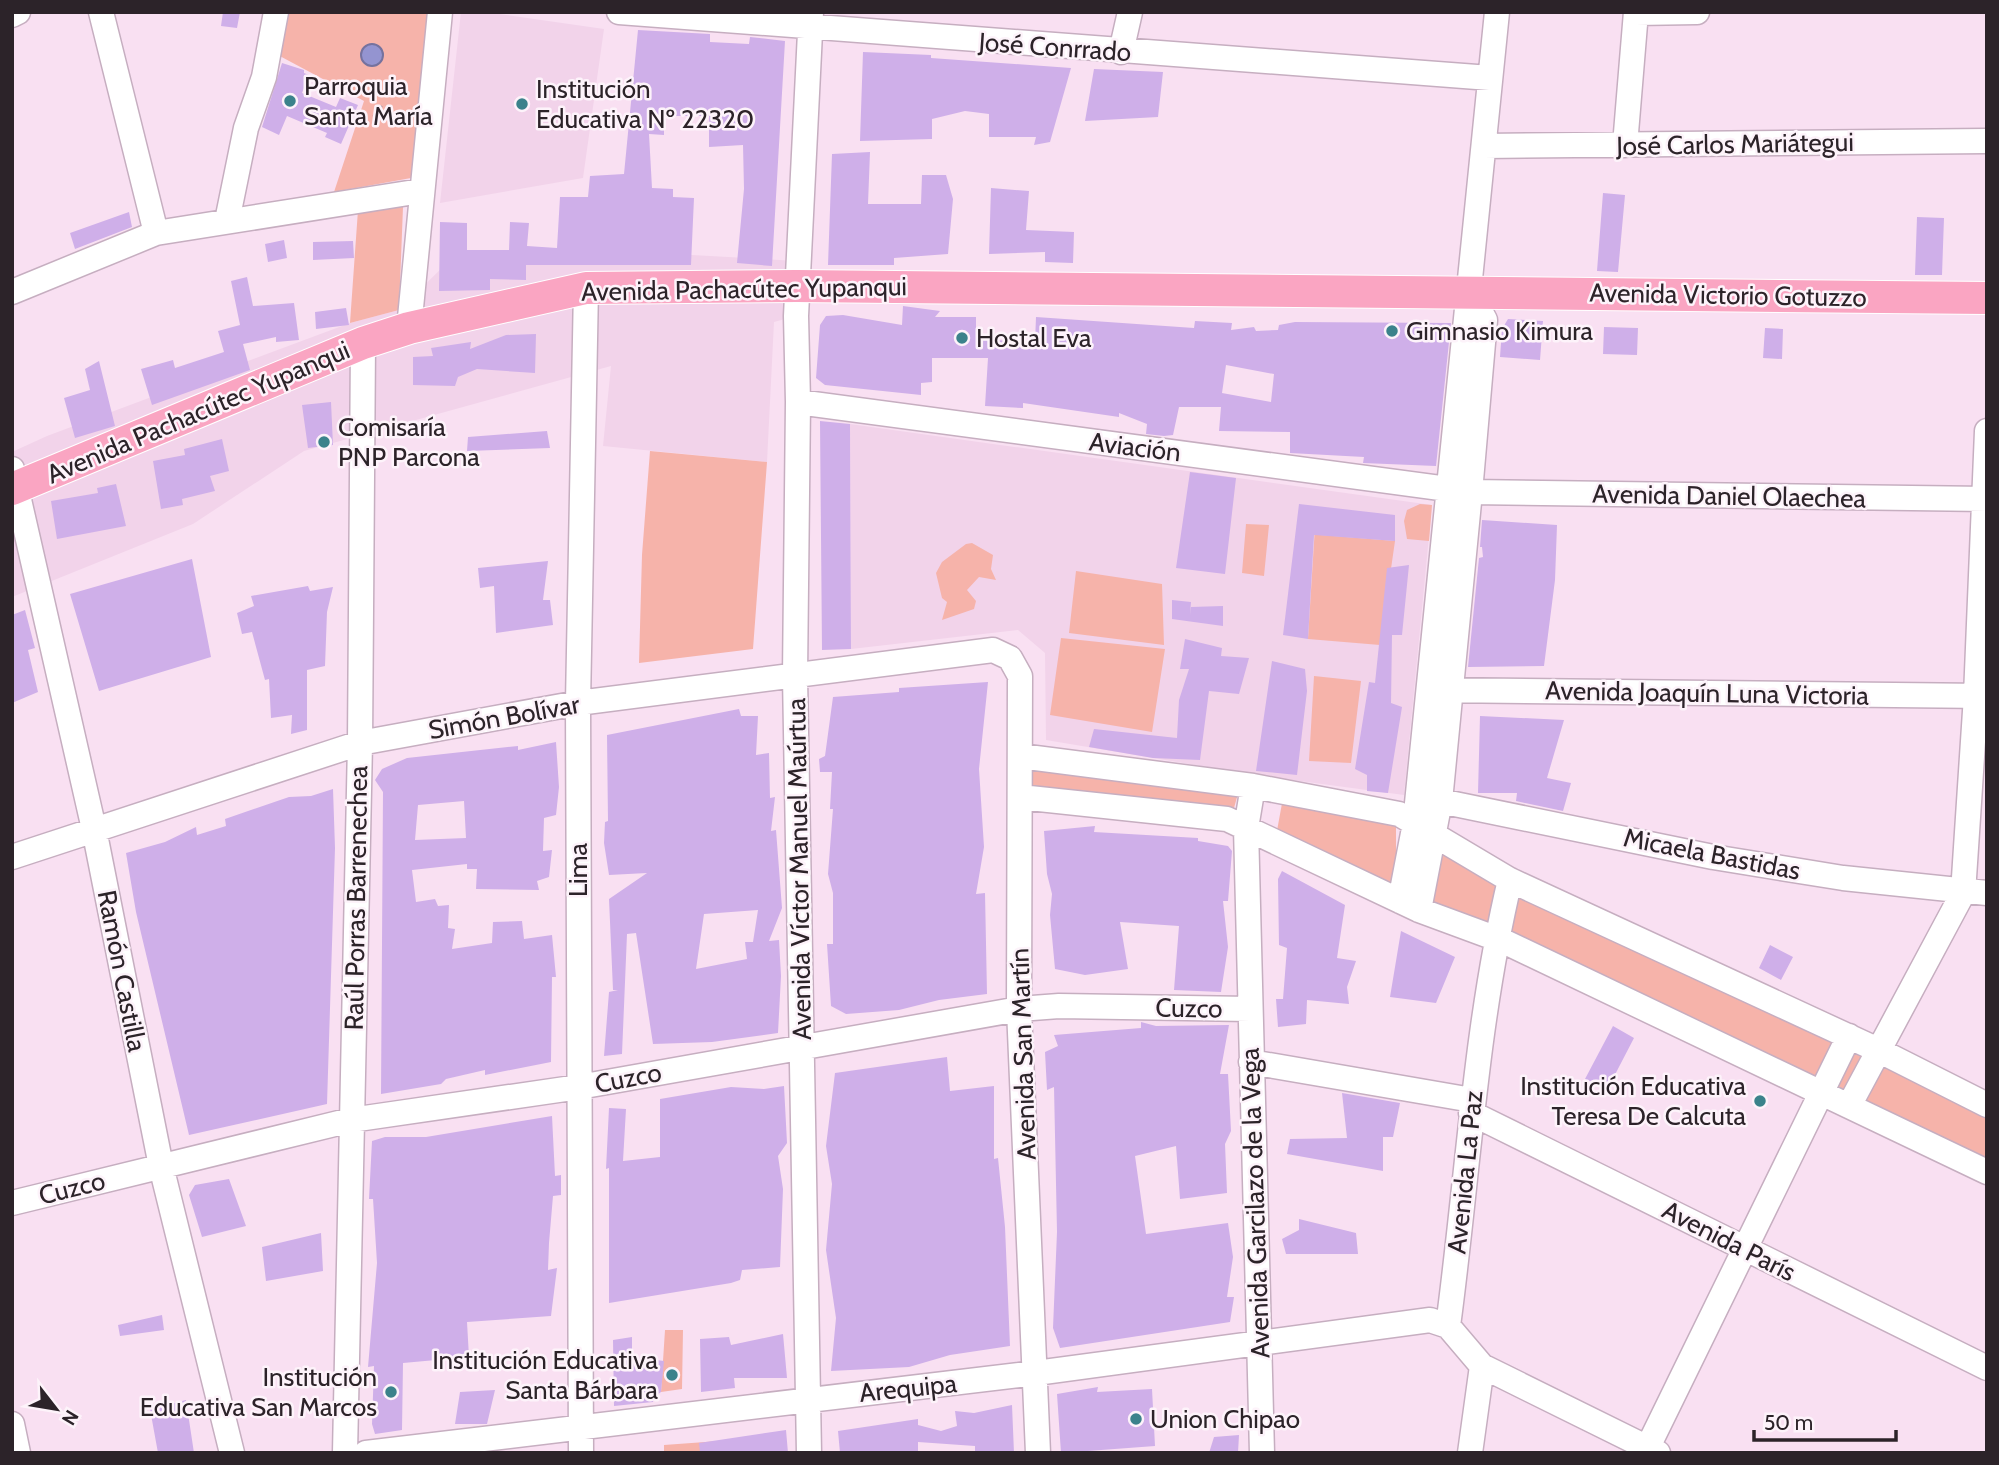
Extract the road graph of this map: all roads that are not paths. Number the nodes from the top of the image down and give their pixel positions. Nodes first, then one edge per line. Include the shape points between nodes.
1 (18, 12) edge
2 (101, 12) edge
3 (276, 12) edge
4 (440, 12) edge
5 (619, 12) edge
6 (1130, 12) edge
7 (1497, 12) edge
8 (1697, 12) edge
9 (1636, 13) edge
10 (12, 15) edge
11 (810, 20) edge
12 (1121, 52) junction
13 (1490, 78) junction
14 (1987, 141) edge
15 (1625, 145) junction
16 (1484, 146) junction
17 (421, 191) junction
18 (227, 221) junction
19 (156, 233) junction
20 (797, 286) junction
21 (586, 288) junction
22 (12, 292) edge
23 (1470, 292) junction
24 (1987, 298) edge
25 (409, 328) junction
26 (363, 342) junction
27 (799, 402) junction
28 (1987, 431) edge
29 (14, 482) edge
30 (1460, 490) junction
31 (1985, 499) edge
32 (1010, 658) joint
33 (795, 676) junction
34 (1439, 690) junction
35 (1981, 696) edge
36 (578, 703) junction
37 (360, 743) junction
38 (1020, 756) junction
39 (1253, 786) junction
40 (1020, 797) junction
41 (1440, 801) junction
42 (1416, 823) junction
43 (1246, 828) junction
44 (94, 829) junction
45 (1435, 838) junction
46 (12, 857) edge
47 (1510, 880) junction
48 (1975, 893) edge
49 (1410, 905) junction
50 (1496, 938) junction
51 (1018, 1009) junction
52 (1250, 1009) junction
53 (1849, 1036) junction
54 (803, 1045) junction
55 (1878, 1050) junction
56 (1251, 1062) junction
57 (579, 1087) junction
58 (1822, 1091) junction
59 (1850, 1104) junction
60 (1987, 1105) edge
61 (1472, 1106) junction
62 (351, 1120) junction
63 (161, 1166) junction
64 (1987, 1172) edge
65 (12, 1203) edge
66 (1744, 1250) junction
67 (1448, 1326) junction
68 (1259, 1344) junction
69 (1482, 1366) junction
70 (1987, 1368) edge
71 (1036, 1373) junction
72 (807, 1399) junction
73 (12, 1424) edge
74 (580, 1426) junction
75 (1650, 1451) edge
76 (18, 1453) edge
77 (232, 1453) edge
78 (345, 1453) edge
79 (366, 1453) edge
80 (581, 1453) edge
81 (809, 1453) edge
82 (1038, 1453) edge
83 (1262, 1453) edge
84 (1470, 1453) edge

1 - 10 street
2 - 19 street
3 - 18 street
4 - 17 street
5 - 11 street, José Conrrado
6 - 12 street
7 - 13 street
8 - 9 street
9 - 15 street
11 - 12 street, José Conrrado
11 - 20 street, Avenida Víctor Manuel Maúrtua
12 - 13 street, José Conrrado
13 - 16 street
14 - 15 street, José Carlos Mariátegui
15 - 16 street, José Carlos Mariátegui
16 - 23 street
17 - 18 street
17 - 25 street
18 - 19 street
19 - 22 street
20 - 21 main road, Avenida Pachacútec Yupanqui
20 - 23 main road, Avenida Pachacútec Yupanqui
20 - 27 street, Avenida Víctor Manuel Maúrtua
21 - 25 main road, Avenida Pachacútec Yupanqui
21 - 36 street, Lima
23 - 24 main road, Avenida Victorio Gotuzzo
23 - 30 street via 1485,320
25 - 26 main road, Avenida Pachacútec Yupanqui
26 - 29 main road, Avenida Pachacútec Yupanqui
26 - 37 street, Raúl Porras Barrenechea
27 - 30 street, Aviación
27 - 33 street, Avenida Víctor Manuel Maúrtua
28 - 31 street
29 - 44 street, Ramón Castilla
30 - 31 street, Avenida Daniel Olaechea
30 - 34 street
31 - 35 street
32 - 33 street, Simón Bolívar via 993,650
32 - 38 street, Avenida San Martín via 1020,676
33 - 36 street, Simón Bolívar
33 - 54 street, Avenida Víctor Manuel Maúrtua
34 - 35 street, Avenida Joaquín Luna Victoria
34 - 41 street
34 - 42 street
35 - 48 street
36 - 37 street, Simón Bolívar
36 - 57 street, Lima
37 - 44 street, Simón Bolívar
37 - 62 street, Raúl Porras Barrenechea
38 - 39 street
38 - 40 street, Avenida San Martín
39 - 42 street via 1372,807
39 - 43 street, Avenida Garcilazo de la Vega
40 - 43 street via 1227,818
40 - 51 street, Avenida San Martín
41 - 45 street
41 - 48 street, Micaela Bastidas via 1713,857
42 - 45 street
42 - 49 street
43 - 49 street
43 - 52 street, Avenida Garcilazo de la Vega
44 - 46 street, Simón Bolívar
44 - 63 street, Ramón Castilla
45 - 47 street
45 - 49 street
47 - 50 street, Avenida La Paz
47 - 53 street
48 - 55 street
49 - 50 street
50 - 58 street
50 - 61 street, Avenida La Paz
51 - 52 street, Cuzco
51 - 54 street, Cuzco
51 - 71 street, Avenida San Martín
52 - 56 street, Avenida Garcilazo de la Vega
53 - 55 street
53 - 58 street
54 - 57 street, Cuzco
54 - 72 street, Avenida Víctor Manuel Maúrtua
55 - 59 street
55 - 60 street
56 - 61 street
56 - 68 street, Avenida Garcilazo de la Vega
57 - 62 street, Cuzco
57 - 74 street, Lima
58 - 59 street
58 - 66 street
59 - 64 street
61 - 66 street, Avenida París
61 - 67 street, Avenida La Paz
62 - 63 street, Cuzco
62 - 78 street, Raúl Porras Barrenechea
63 - 65 street, Cuzco
63 - 77 street, Ramón Castilla
66 - 70 street, Avenida París
66 - 75 street
67 - 68 street, Arequipa via 1430,1320
67 - 69 street
68 - 71 street, Arequipa
68 - 83 street, Avenida Garcilazo de la Vega
69 - 75 street
69 - 84 street
71 - 72 street, Arequipa
71 - 82 street, Avenida San Martín
72 - 74 street, Arequipa
72 - 81 street, Avenida Víctor Manuel Maúrtua
73 - 76 street
74 - 79 street, Arequipa
74 - 80 street, Lima

